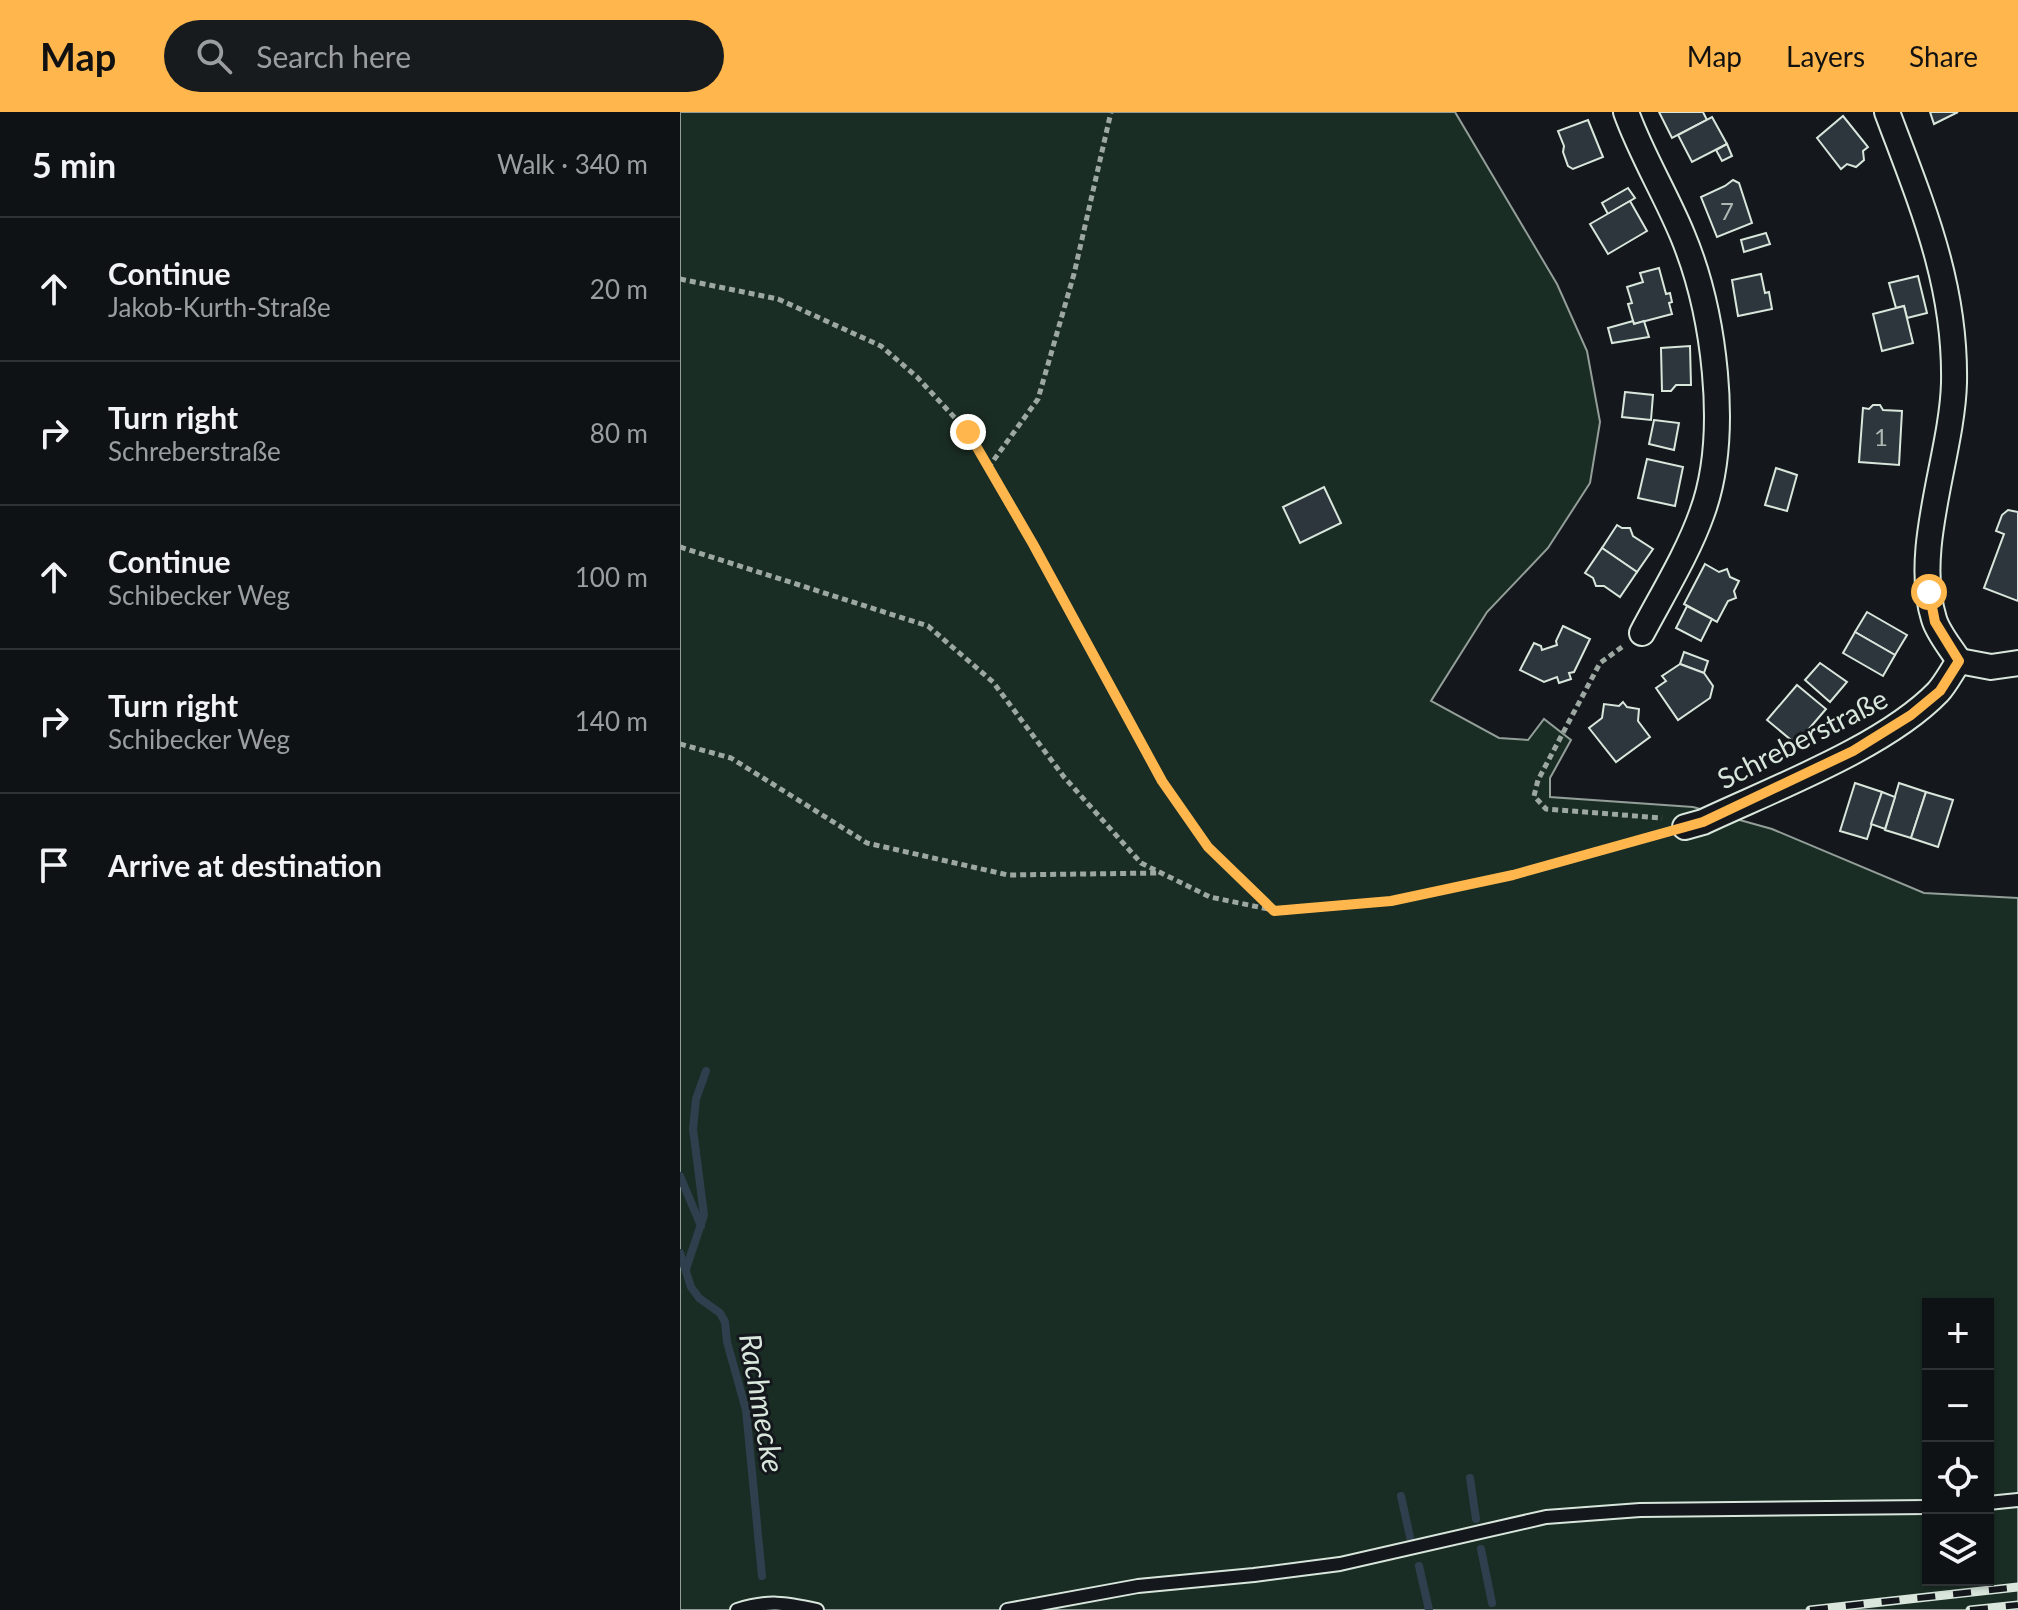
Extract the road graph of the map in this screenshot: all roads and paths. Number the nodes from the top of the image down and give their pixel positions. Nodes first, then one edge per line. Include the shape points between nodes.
1 (1111, 112) edge
2 (1626, 112) edge
3 (1887, 112) edge
4 (680, 279) edge
5 (988, 468) junction
6 (680, 547) edge
7 (1642, 633) joint
8 (1959, 661) junction
9 (2018, 663) edge
10 (680, 744) edge
11 (1694, 824) junction
12 (1159, 873) junction
13 (1274, 911) junction
14 (2018, 1500) edge
15 (1994, 1502) edge
16 (1922, 1507) edge
17 (737, 1610) edge
18 (817, 1610) edge
19 (1007, 1610) edge

1 - 5 path via 1074,274 1038,399
2 - 7 street via 1683,236 1716,360 1714,460 1702,513
3 - 8 street via 1929,223 1947,290 1954,384 1929,550 1929,592 1935,622
4 - 5 path via 778,299 881,346 968,432
5 - 13 path via 1162,781 1208,847
6 - 12 path via 928,626 993,682 1074,788 1141,863
7 - 11 path via 1600,663 1534,796 1546,809
8 - 9 street via 1991,667
8 - 11 street, Schreberstraße via 1940,691 1853,751
10 - 12 path via 731,758 867,843 1008,875
11 - 13 path via 1513,875 1391,901
12 - 13 path via 1210,897
14 - 15 lane
16 - 19 lane via 1640,1510 1546,1517 1340,1564 1138,1586
17 - 18 lane via 775,1602

